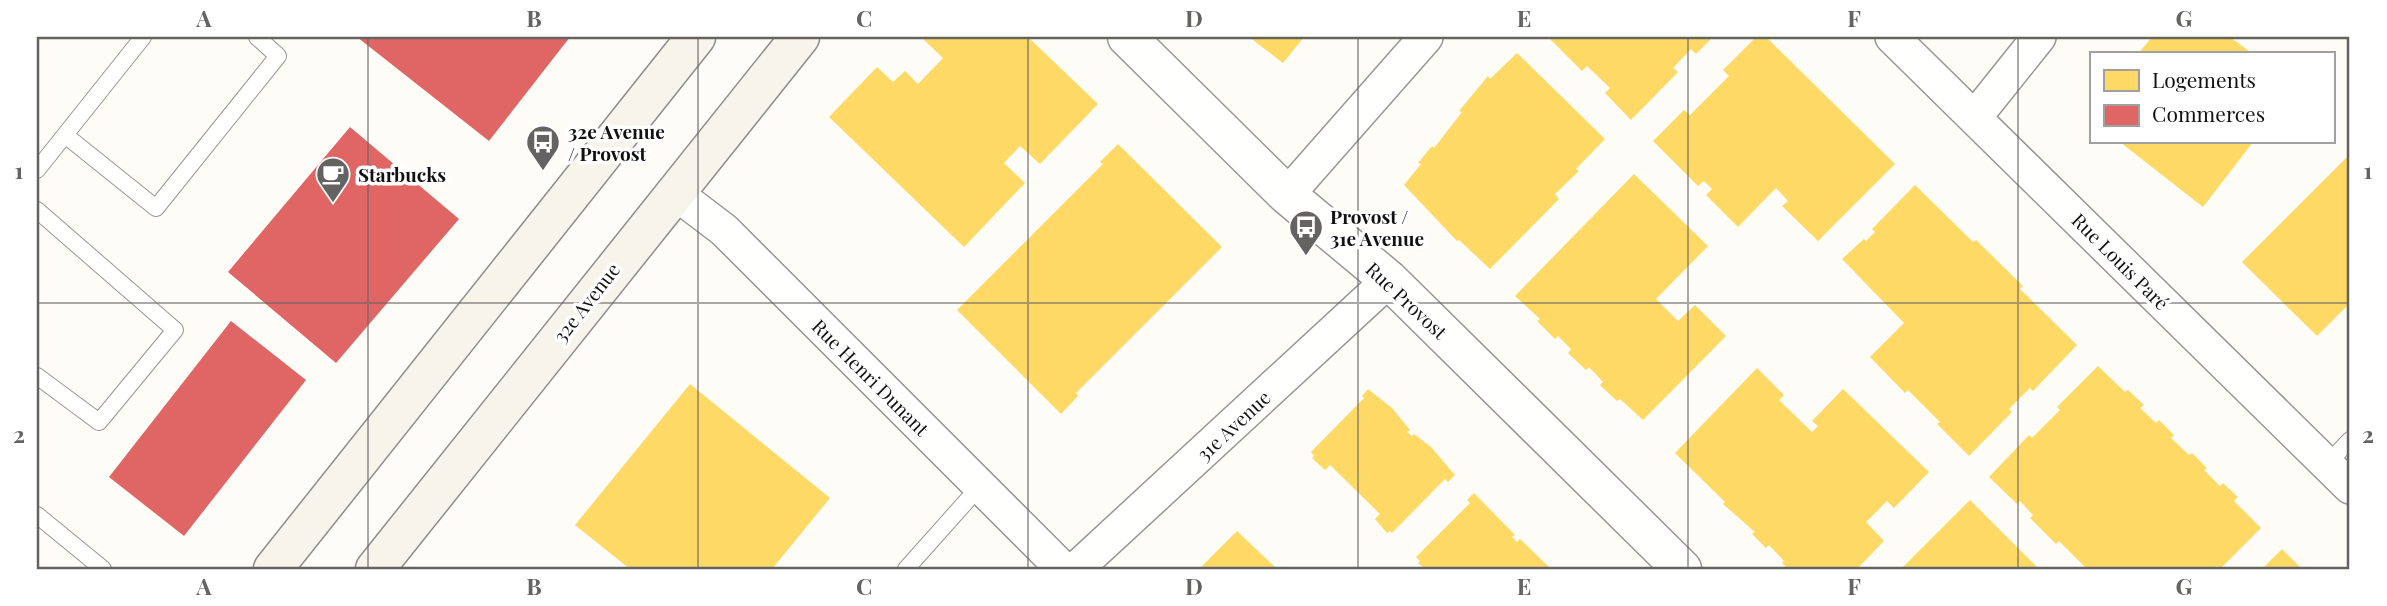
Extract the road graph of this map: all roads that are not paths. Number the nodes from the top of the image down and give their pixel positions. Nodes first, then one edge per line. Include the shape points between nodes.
1 (143, 37) edge
2 (257, 37) edge
3 (696, 37) edge
4 (800, 37) edge
5 (1126, 37) edge
6 (1426, 37) edge
7 (1892, 37) edge
8 (2039, 37) edge
9 (1975, 117) junction
10 (65, 135) junction
11 (37, 170) edge
12 (674, 191) junction
13 (1287, 195) junction
14 (37, 210) edge
15 (1389, 280) junction
16 (37, 376) edge
17 (2350, 440) edge
18 (2339, 476) edge
19 (980, 485) junction
20 (37, 515) edge
21 (103, 569) edge
22 (273, 569) edge
23 (375, 569) edge
24 (906, 569) edge
25 (1063, 569) edge
26 (1076, 569) edge
27 (1682, 569) edge

1 - 10 lane
2 - 10 lane via 278,56 156,208
3 - 22 main road
4 - 12 main road, 32e Avenue
5 - 13 street, Rue Provost
6 - 13 street
7 - 9 street, Rue Louis Paré
8 - 9 street
9 - 18 street, Rue Louis Paré
10 - 11 lane
12 - 19 street, Rue Henri Dunant via 724,230
12 - 23 main road, 32e Avenue
13 - 15 street, Rue Provost
14 - 16 lane via 174,330 99,422
15 - 26 street, 31e Avenue
15 - 27 street, Rue Provost
17 - 18 lane
19 - 24 lane
19 - 25 street, Rue Henri Dunant
20 - 21 lane

